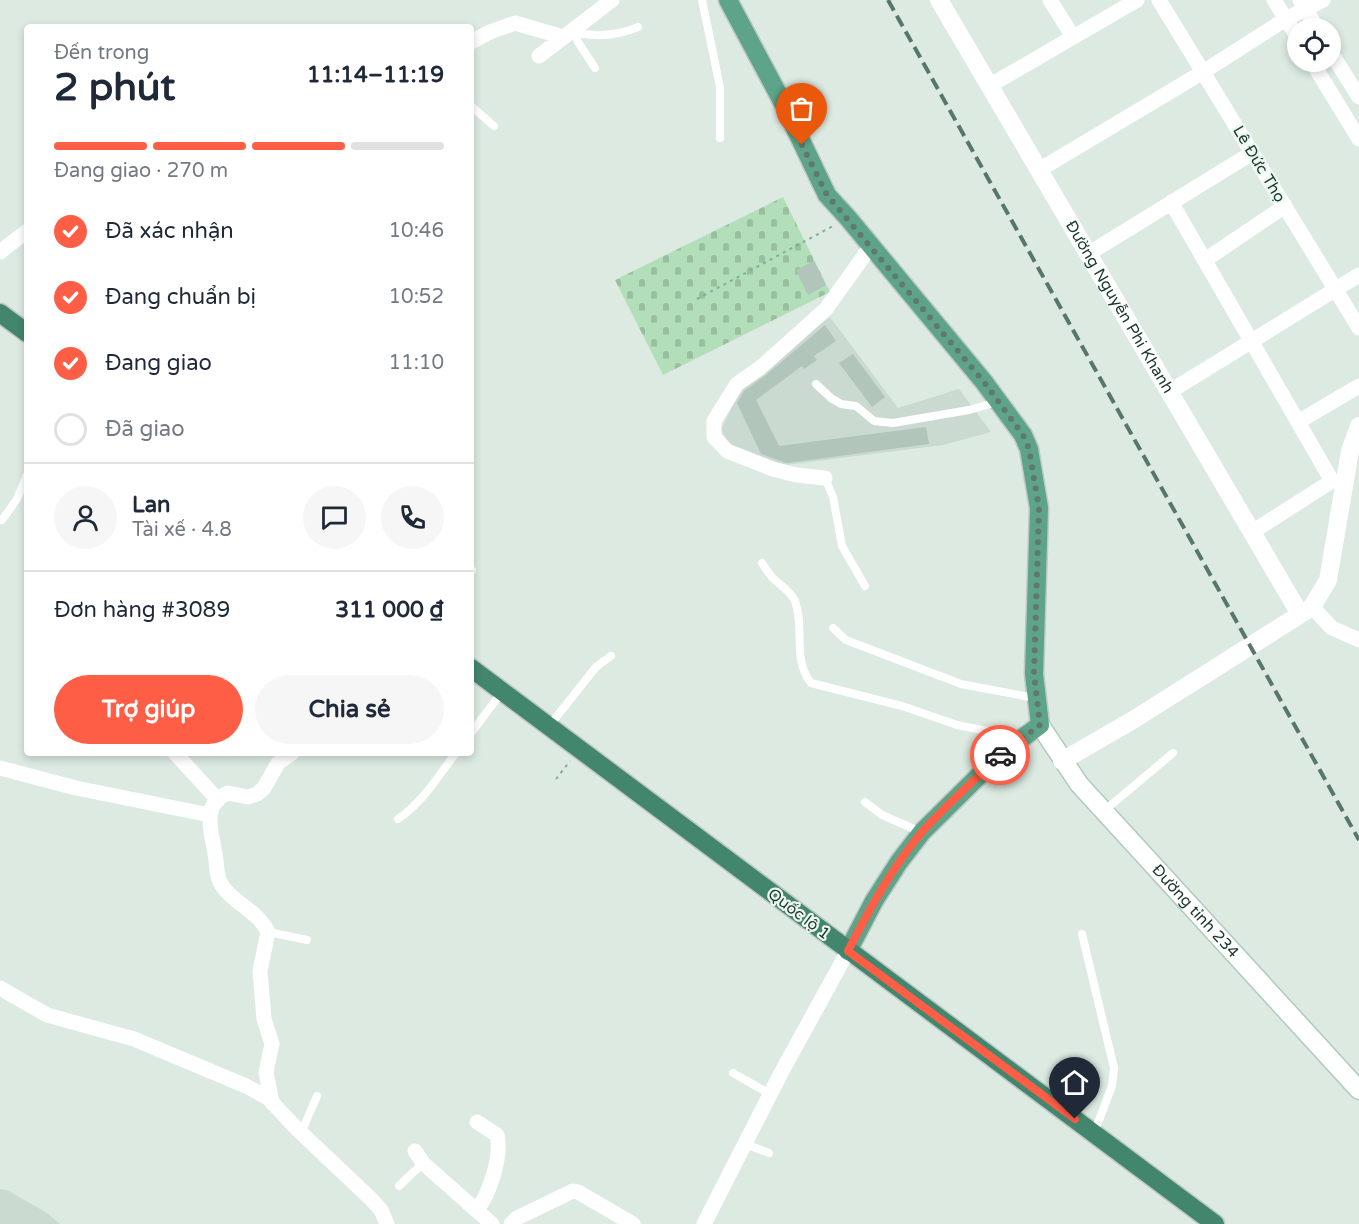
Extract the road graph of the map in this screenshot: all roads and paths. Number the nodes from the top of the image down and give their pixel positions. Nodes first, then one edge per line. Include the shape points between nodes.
1 (612, 0) edge
2 (702, 0) edge
3 (728, 0) edge
4 (939, 0) edge
5 (1050, 0) edge
6 (1137, 0) edge
7 (1159, 0) edge
8 (1274, 0) edge
9 (1323, 0) edge
10 (1302, 4) edge
11 (1311, 18) edge
12 (1286, 19) junction
13 (638, 27) dead end
14 (569, 34) junction
15 (1073, 37) junction
16 (474, 40) edge
17 (539, 56) dead end
18 (595, 68) dead end
19 (1341, 68) edge
20 (1203, 72) junction
21 (1318, 72) edge
22 (989, 86) junction
23 (1359, 97) edge
24 (474, 109) edge
25 (494, 126) dead end
26 (720, 138) dead end
27 (1359, 139) edge
28 (1252, 153) junction
29 (1039, 170) junction
30 (1171, 202) junction
31 (1285, 206) junction
32 (848, 218) junction
33 (24, 233) edge
34 (871, 246) junction
35 (0, 252) edge
36 (1088, 254) junction
37 (1205, 260) junction
38 (1359, 274) edge
39 (1335, 289) junction
40 (697, 299) dead end
41 (0, 313) edge
42 (1359, 328) edge
43 (24, 331) edge
44 (1252, 343) junction
45 (816, 384) dead end
46 (1359, 386) edge
47 (1169, 392) junction
48 (999, 401) junction
49 (1298, 422) junction
50 (1359, 426) edge
51 (825, 478) joint
52 (24, 482) edge
53 (2, 520) dead end
54 (1252, 532) junction
55 (762, 563) dead end
56 (865, 586) dead end
57 (1306, 610) junction
58 (833, 628) dead end
59 (1359, 640) edge
60 (611, 656) dead end
61 (474, 670) edge
62 (502, 692) junction
63 (1036, 699) junction
64 (1040, 725) junction
65 (549, 726) junction
66 (474, 729) edge
67 (1023, 738) junction
68 (579, 749) junction
69 (1173, 753) dead end
70 (178, 756) edge
71 (288, 756) edge
72 (454, 756) edge
73 (1062, 761) junction
74 (0, 768) edge
75 (556, 778) dead end
76 (218, 800) junction
77 (866, 802) dead end
78 (1104, 811) junction
79 (210, 815) junction
80 (398, 819) dead end
81 (922, 832) junction
82 (268, 932) junction
83 (1082, 934) dead end
84 (307, 940) dead end
85 (848, 951) junction
86 (0, 988) edge
87 (734, 1073) dead end
88 (1359, 1090) edge
89 (770, 1094) junction
90 (317, 1096) dead end
91 (272, 1103) junction
92 (477, 1122) dead end
93 (300, 1133) junction
94 (1094, 1133) junction
95 (745, 1144) junction
96 (770, 1153) dead end
97 (419, 1157) joint
98 (399, 1186) dead end
99 (477, 1209) junction
100 (387, 1224) edge
101 (492, 1224) edge
102 (511, 1224) edge
103 (633, 1224) edge
104 (704, 1224) edge
105 (1215, 1224) edge

1 - 14 street
2 - 26 lane via 720,87
3 - 32 main road via 827,195
4 - 22 street, Đường Nguyễn Phi Khanh
5 - 15 street
6 - 15 street
7 - 20 street, Lê Đức Thọ
8 - 12 street
9 - 10 street
10 - 11 street
10 - 12 street
12 - 20 street
13 - 14 lane via 599,35
14 - 16 street via 515,23
14 - 17 street
14 - 18 lane
15 - 22 street
19 - 23 street
20 - 28 street, Lê Đức Thọ
20 - 29 street
21 - 27 street
22 - 29 street, Đường Nguyễn Phi Khanh
24 - 25 lane
28 - 30 street
28 - 31 street, Lê Đức Thọ
29 - 36 street, Đường Nguyễn Phi Khanh
30 - 36 street
30 - 37 street
31 - 37 street
31 - 39 street, Lê Đức Thọ
32 - 34 main road
32 - 40 path
33 - 35 street
34 - 48 main road
34 - 51 street via 826,309 737,384 714,421 714,437 727,451 784,472
36 - 47 street, Đường Nguyễn Phi Khanh
37 - 44 street
38 - 39 street
39 - 42 street, Lê Đức Thọ
39 - 44 street
41 - 43 highway
44 - 47 street
44 - 49 street
45 - 48 lane via 831,398 856,406 874,421 893,423
46 - 49 street
47 - 54 street, Đường Nguyễn Phi Khanh
48 - 63 main road via 1029,449 1039,508
49 - 54 street via 1332,481
50 - 57 street via 1350,451 1328,580
51 - 56 lane via 833,497 842,546
52 - 53 lane
54 - 57 street, Đường Nguyễn Phi Khanh
55 - 67 lane via 795,601 802,661 811,683 902,705 957,725
57 - 59 street
57 - 73 street
58 - 63 lane via 846,640 961,684
60 - 65 lane via 596,667
61 - 62 highway, Quốc lộ 1
62 - 65 highway, Quốc lộ 1
62 - 66 lane
63 - 64 main road
64 - 67 main road
64 - 73 street, Đường tỉnh 234
65 - 68 highway, Quốc lộ 1
67 - 81 main road via 1002,753
68 - 75 path
68 - 85 highway, Quốc lộ 1
69 - 78 lane
70 - 76 street
71 - 76 street via 278,763 257,794 228,793
72 - 80 lane via 426,794
73 - 78 street, Đường tỉnh 234
74 - 79 street
76 - 79 street
77 - 81 lane via 882,815
78 - 88 street, Đường tỉnh 234
79 - 82 street via 220,881
81 - 85 main road via 874,901
82 - 84 lane
82 - 91 street via 260,971 264,1019 272,1044 266,1072
83 - 94 lane via 1114,1068 1112,1086
85 - 89 street
85 - 94 highway, Quốc lộ 1
86 - 91 street via 47,1015 134,1039 246,1086
87 - 89 lane
89 - 95 street
90 - 93 lane
91 - 93 street
92 - 99 street via 497,1135 498,1141 488,1192
93 - 100 street via 370,1198
94 - 105 highway, Quốc lộ 1
95 - 96 lane
95 - 104 street
97 - 98 lane
97 - 99 street
99 - 101 street
102 - 103 street via 573,1191

